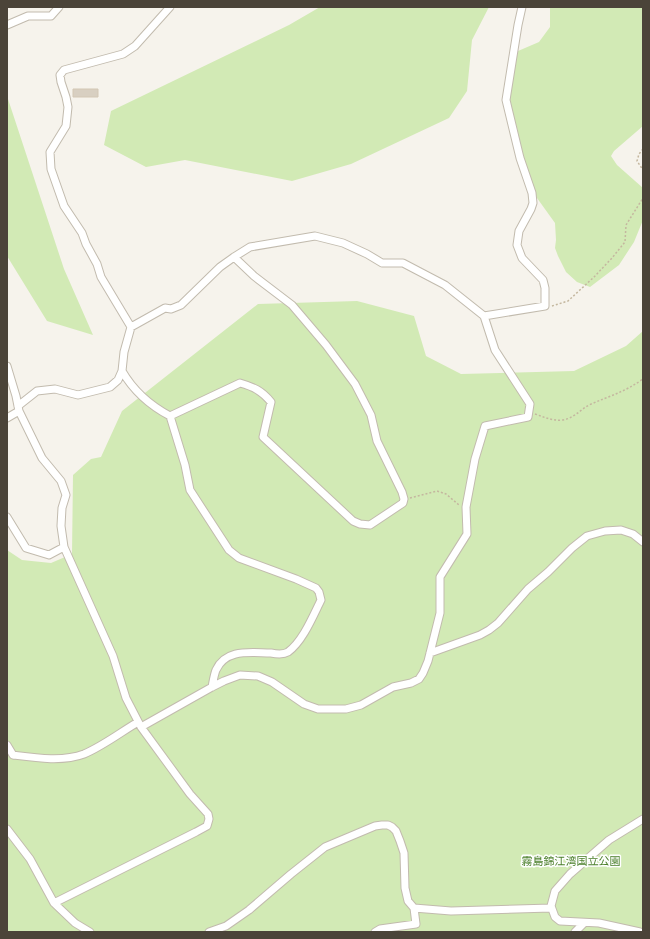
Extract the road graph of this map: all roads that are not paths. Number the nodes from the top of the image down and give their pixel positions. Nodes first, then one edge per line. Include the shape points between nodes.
1 (59, 7) edge
2 (170, 7) edge
3 (522, 7) edge
4 (7, 25) edge
5 (234, 257) junction
6 (484, 316) junction
7 (131, 327) junction
8 (7, 366) edge
9 (122, 371) junction
10 (18, 409) junction
11 (170, 416) junction
12 (7, 418) edge
13 (7, 517) edge
14 (643, 542) edge
15 (64, 547) junction
16 (430, 653) junction
17 (212, 688) junction
18 (140, 724) junction
19 (7, 745) edge
20 (643, 819) edge
21 (7, 829) edge
22 (54, 903) junction
23 (414, 908) junction
24 (551, 908) junction
25 (584, 923) junction
26 (90, 932) edge
27 (209, 932) edge
28 (375, 932) edge
29 (575, 932) edge
30 (640, 932) edge

1 - 4 street via 50,16 28,16
2 - 7 street via 135,46 123,54 64,70 60,75 68,107 66,126 50,152 51,168 64,206 82,233 101,277
3 - 6 street via 506,100 533,203 519,231 518,245 522,258 543,280 545,306
5 - 6 street via 250,247 315,236 343,243 382,263 403,263 445,285
5 - 7 street via 181,305 171,309 164,308
5 - 11 street via 292,305 355,384 371,416 377,441 402,492 404,503 370,525 354,521 263,437 271,402 264,393 249,386 240,383
6 - 16 street via 495,350 530,404 529,412 528,417 485,426 475,459 466,507 466,534 440,577 440,613
7 - 9 street
8 - 10 street
9 - 10 street via 118,380 110,386 78,394 55,389 37,391
9 - 11 street via 130,385 160,411
10 - 12 street
10 - 15 street via 42,458 62,481 66,494 61,526
11 - 17 street via 190,490 228,550 239,558 316,588 321,600 309,625 288,652 230,655 222,660 216,670
13 - 15 street via 26,548 49,555
14 - 16 street via 633,534 621,530 587,536 528,589 489,630
15 - 18 street via 113,656 126,698
16 - 17 street via 424,673 419,679 393,687 361,705 346,709 318,709 304,704 272,682 258,676 240,675
17 - 18 street
18 - 19 street via 84,754 68,758 13,755
18 - 22 street via 190,794 208,814 208,824
20 - 24 street via 609,840 570,874 555,891
21 - 22 street via 30,859
22 - 26 street via 75,923
23 - 24 street via 451,911
23 - 27 street via 408,901 405,888 404,854 400,841 392,827 382,824 325,847 249,910 226,926
23 - 28 street via 416,924
24 - 25 street via 560,921
25 - 29 street
25 - 30 street via 599,923

